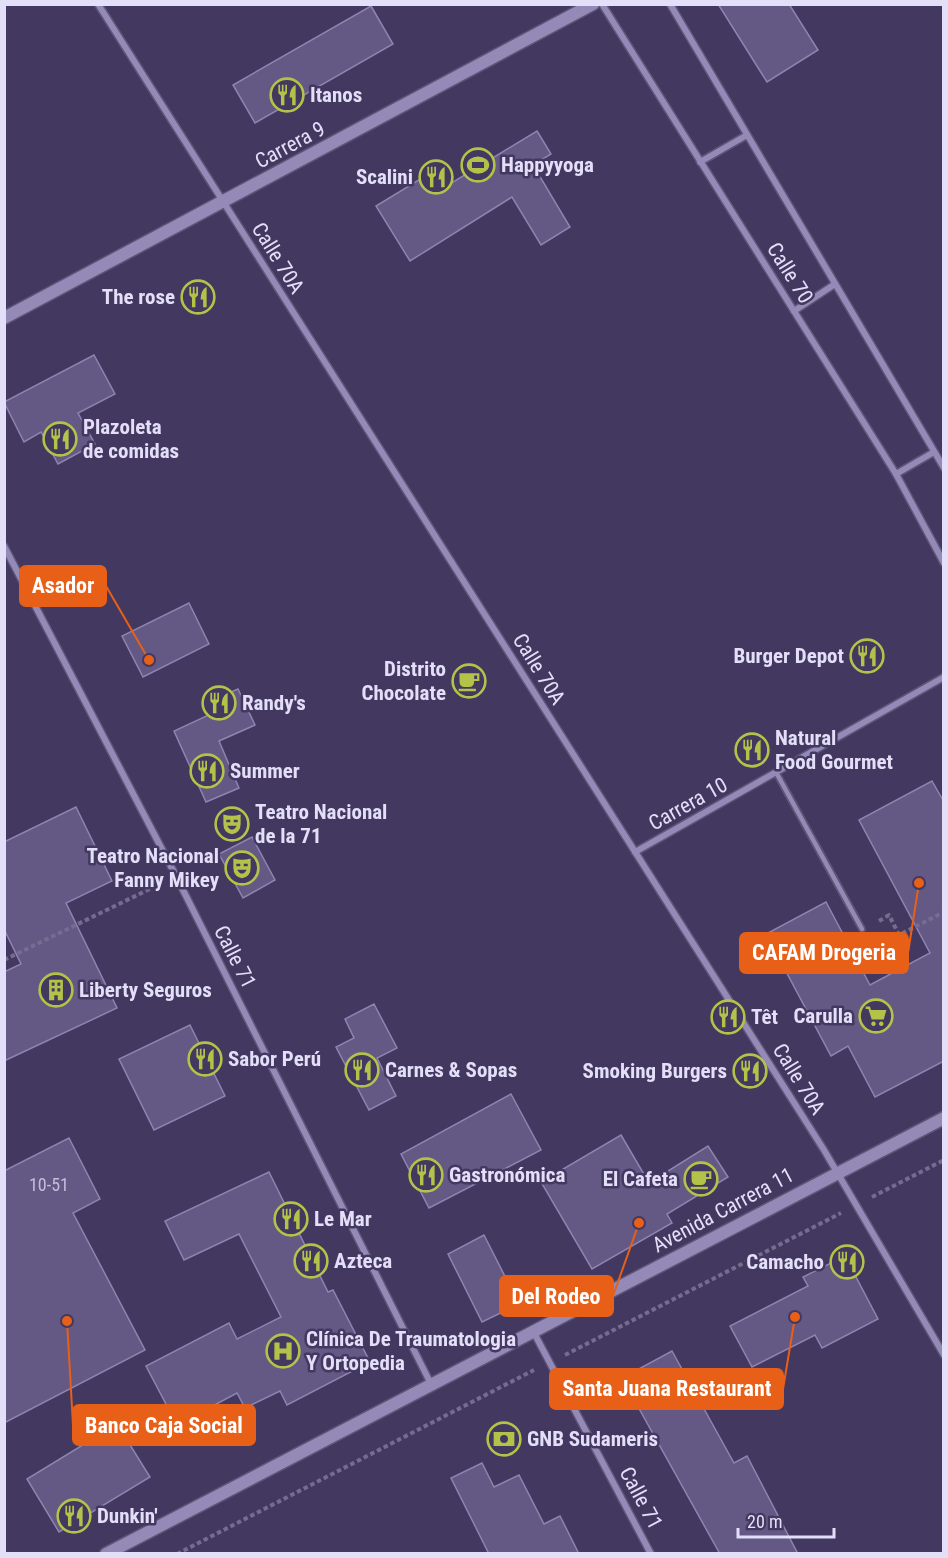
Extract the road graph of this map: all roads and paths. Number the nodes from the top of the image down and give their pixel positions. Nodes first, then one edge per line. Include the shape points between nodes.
1 (98, 4) edge
2 (593, 4) edge
3 (602, 4) edge
4 (670, 4) edge
5 (747, 135) junction
6 (700, 162) junction
7 (223, 202) junction
8 (835, 284) junction
9 (794, 311) junction
10 (4, 318) edge
11 (934, 452) junction
12 (944, 468) edge
13 (896, 474) junction
14 (4, 546) edge
15 (944, 562) edge
16 (944, 677) edge
17 (777, 774) junction
18 (635, 852) junction
19 (176, 876) junction
20 (944, 912) edge
21 (862, 929) joint
22 (4, 960) edge
23 (944, 1118) edge
24 (838, 1172) junction
25 (533, 1331) junction
26 (944, 1355) edge
27 (431, 1384) junction
28 (106, 1554) edge
29 (651, 1554) edge

1 - 7 street, Calle 70A
2 - 7 main road, Carrera 9
3 - 6 street, Calle 70
4 - 5 street, Calle 70
5 - 6 street
5 - 8 street, Calle 70
6 - 9 street, Calle 70
7 - 10 main road, Carrera 9
7 - 18 street, Calle 70A
8 - 9 street
8 - 11 street, Calle 70
9 - 13 street, Calle 70
11 - 12 street, Calle 70
11 - 13 street
13 - 15 street, Calle 70
14 - 19 street, Calle 71
16 - 17 street, Carrera 10
17 - 18 street, Carrera 10
17 - 21 lane
18 - 24 street, Calle 70A
19 - 22 path
19 - 27 street, Calle 71
20 - 21 path via 899,935 889,915
23 - 24 main road, Avenida Carrera 11
24 - 25 main road, Avenida Carrera 11
24 - 26 street, Calle 70A
25 - 27 main road, Avenida Carrera 11
25 - 29 street, Calle 71
27 - 28 main road, Avenida Carrera 11

